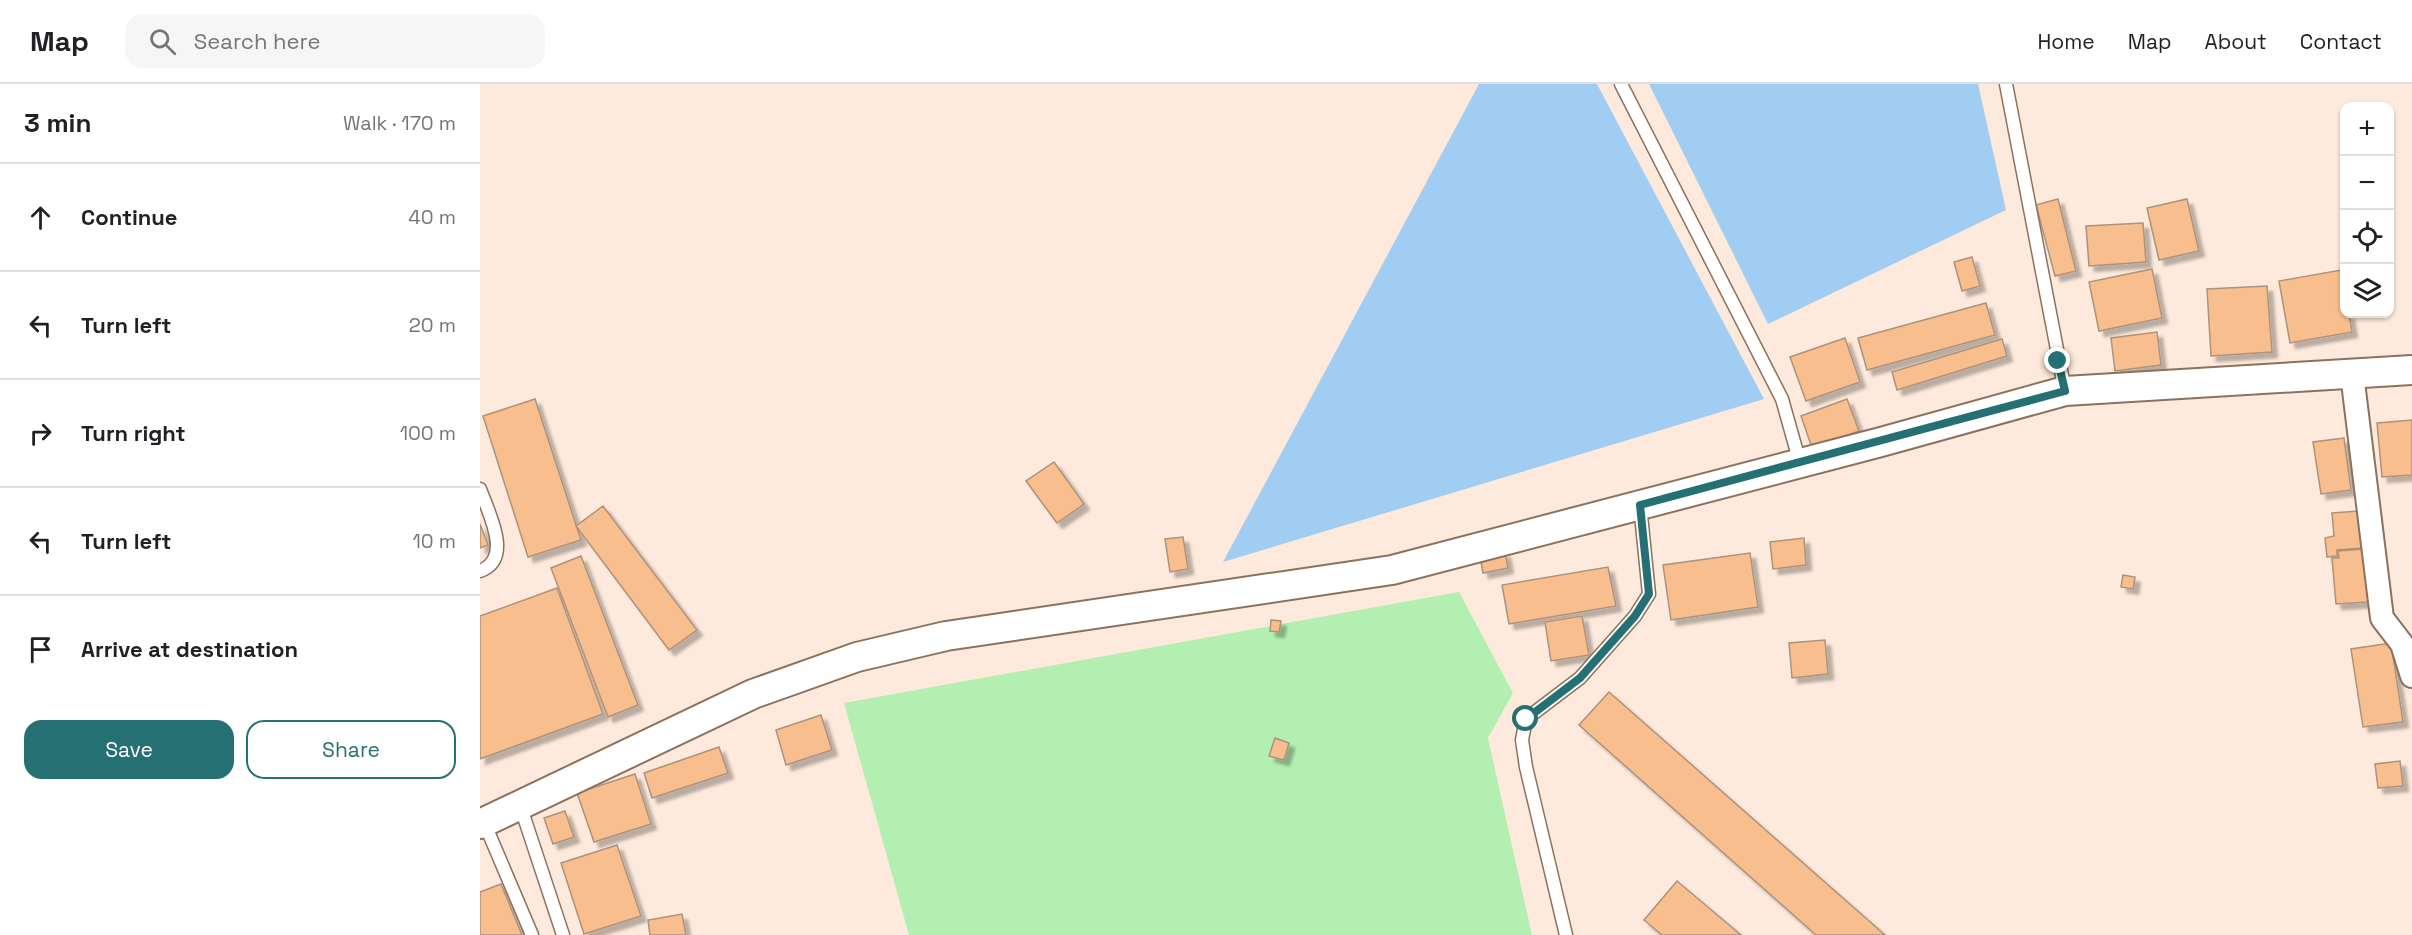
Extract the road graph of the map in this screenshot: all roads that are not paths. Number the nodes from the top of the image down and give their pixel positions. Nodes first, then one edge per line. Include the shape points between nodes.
1 (1621, 84) edge
2 (2006, 84) edge
3 (2412, 370) edge
4 (2352, 374) junction
5 (2065, 391) junction
6 (1800, 463) junction
7 (480, 489) edge
8 (1640, 505) junction
9 (480, 571) edge
10 (2412, 676) edge
11 (520, 805) junction
12 (482, 823) edge
13 (532, 935) edge
14 (563, 935) edge
15 (1566, 935) edge

1 - 6 lane via 1782,399
2 - 5 lane
3 - 4 street
4 - 5 street
4 - 10 street via 2382,618 2402,644
5 - 6 street
6 - 8 street
7 - 9 lane via 498,544 496,558 489,568
8 - 11 street via 1392,570 946,636 857,657 753,694
8 - 15 lane via 1649,594 1635,616 1580,678 1526,719 1522,740
11 - 12 street
11 - 14 lane
12 - 13 lane

